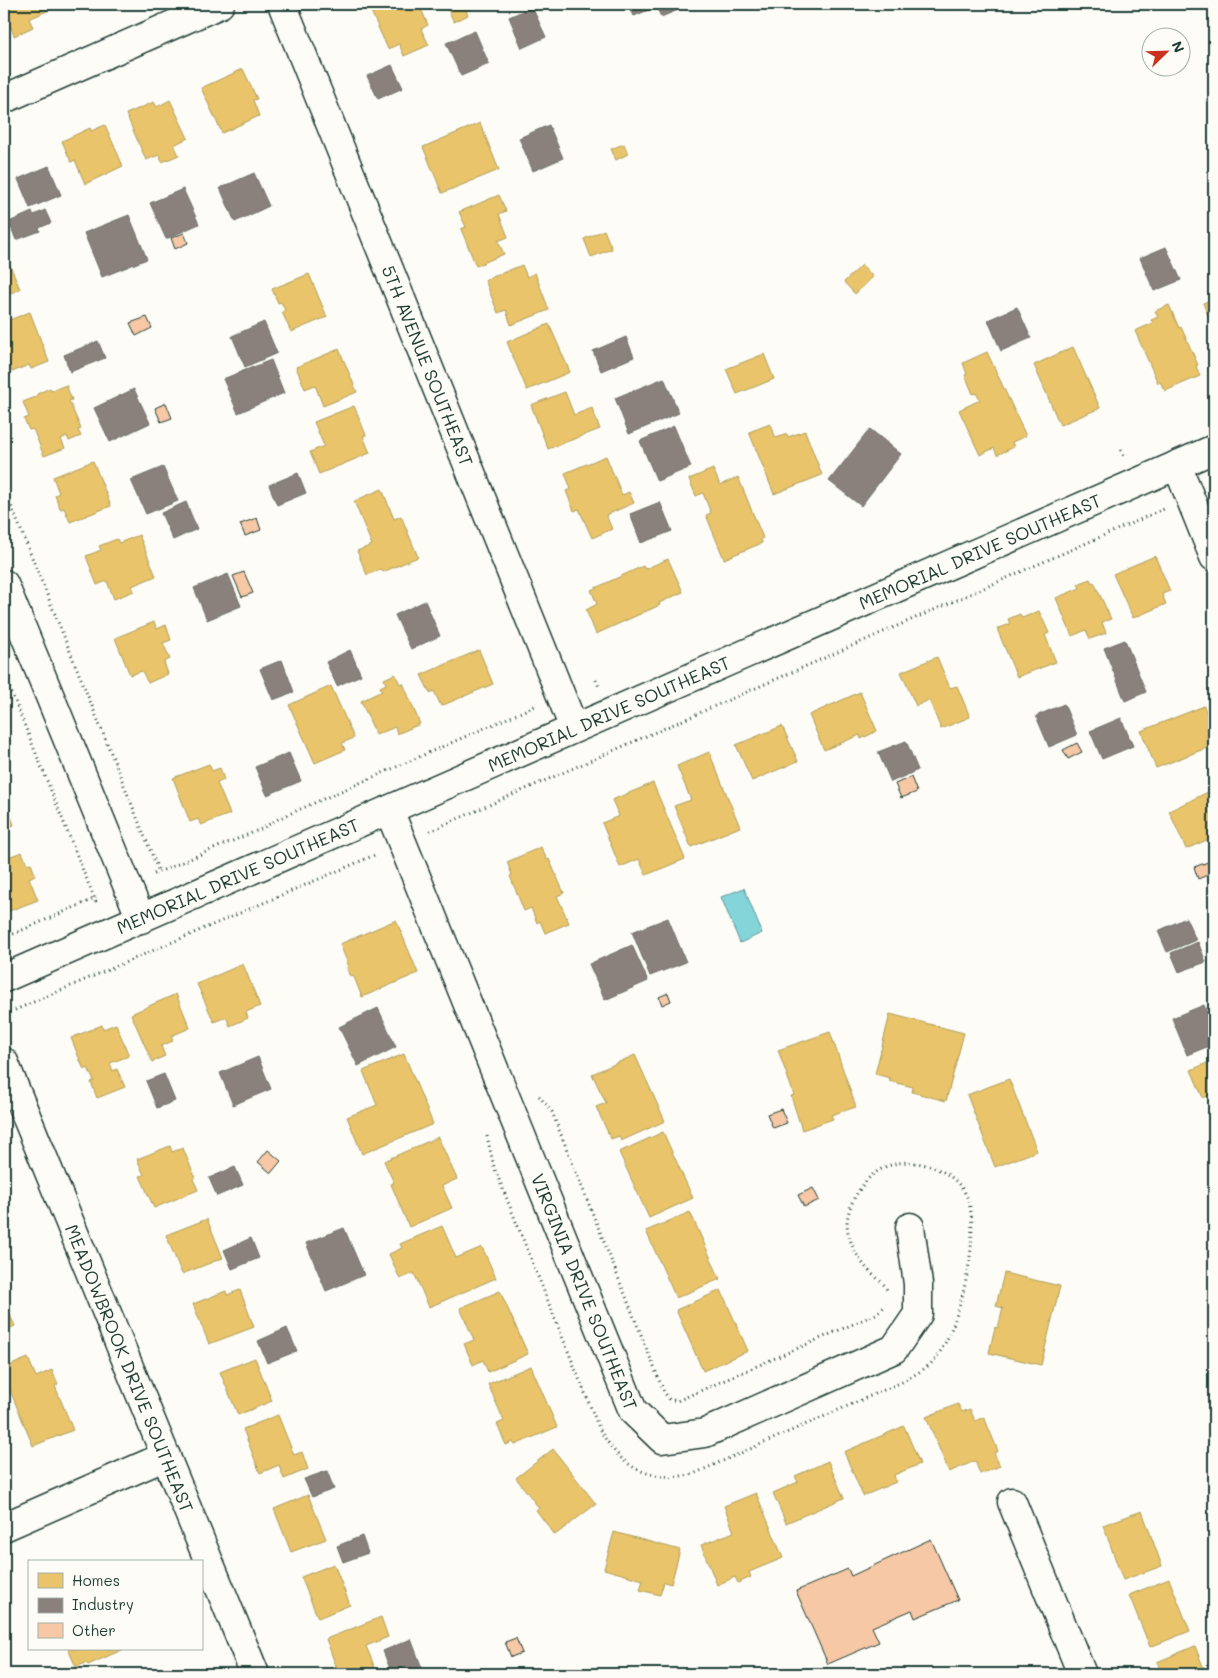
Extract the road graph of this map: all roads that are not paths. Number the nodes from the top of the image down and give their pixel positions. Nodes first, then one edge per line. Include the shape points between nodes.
1 (220, 4) edge
2 (282, 4) edge
3 (4, 99) edge
4 (1214, 449) edge
5 (1177, 465) junction
6 (1214, 557) edge
7 (4, 584) edge
8 (574, 728) junction
9 (389, 810) junction
10 (141, 919) junction
11 (4, 978) edge
12 (4, 1062) edge
13 (910, 1227) dead end
14 (166, 1456) junction
15 (1012, 1502) dead end
16 (4, 1527) edge
17 (255, 1674) edge
18 (1082, 1674) edge

1 - 3 street
2 - 8 street, 5TH AVENUE SOUTHEAST
4 - 5 street, MEMORIAL DRIVE SOUTHEAST
5 - 6 street
5 - 8 street, MEMORIAL DRIVE SOUTHEAST
7 - 10 street
8 - 9 street, MEMORIAL DRIVE SOUTHEAST
9 - 10 street, MEMORIAL DRIVE SOUTHEAST
9 - 13 street, VIRGINIA DRIVE SOUTHEAST via 633,1411 662,1439 705,1433 894,1349 918,1314 918,1284
10 - 11 street, MEMORIAL DRIVE SOUTHEAST
12 - 14 street, MEADOWBROOK DRIVE SOUTHEAST
14 - 16 street
14 - 17 street, MEADOWBROOK DRIVE SOUTHEAST
15 - 18 street

